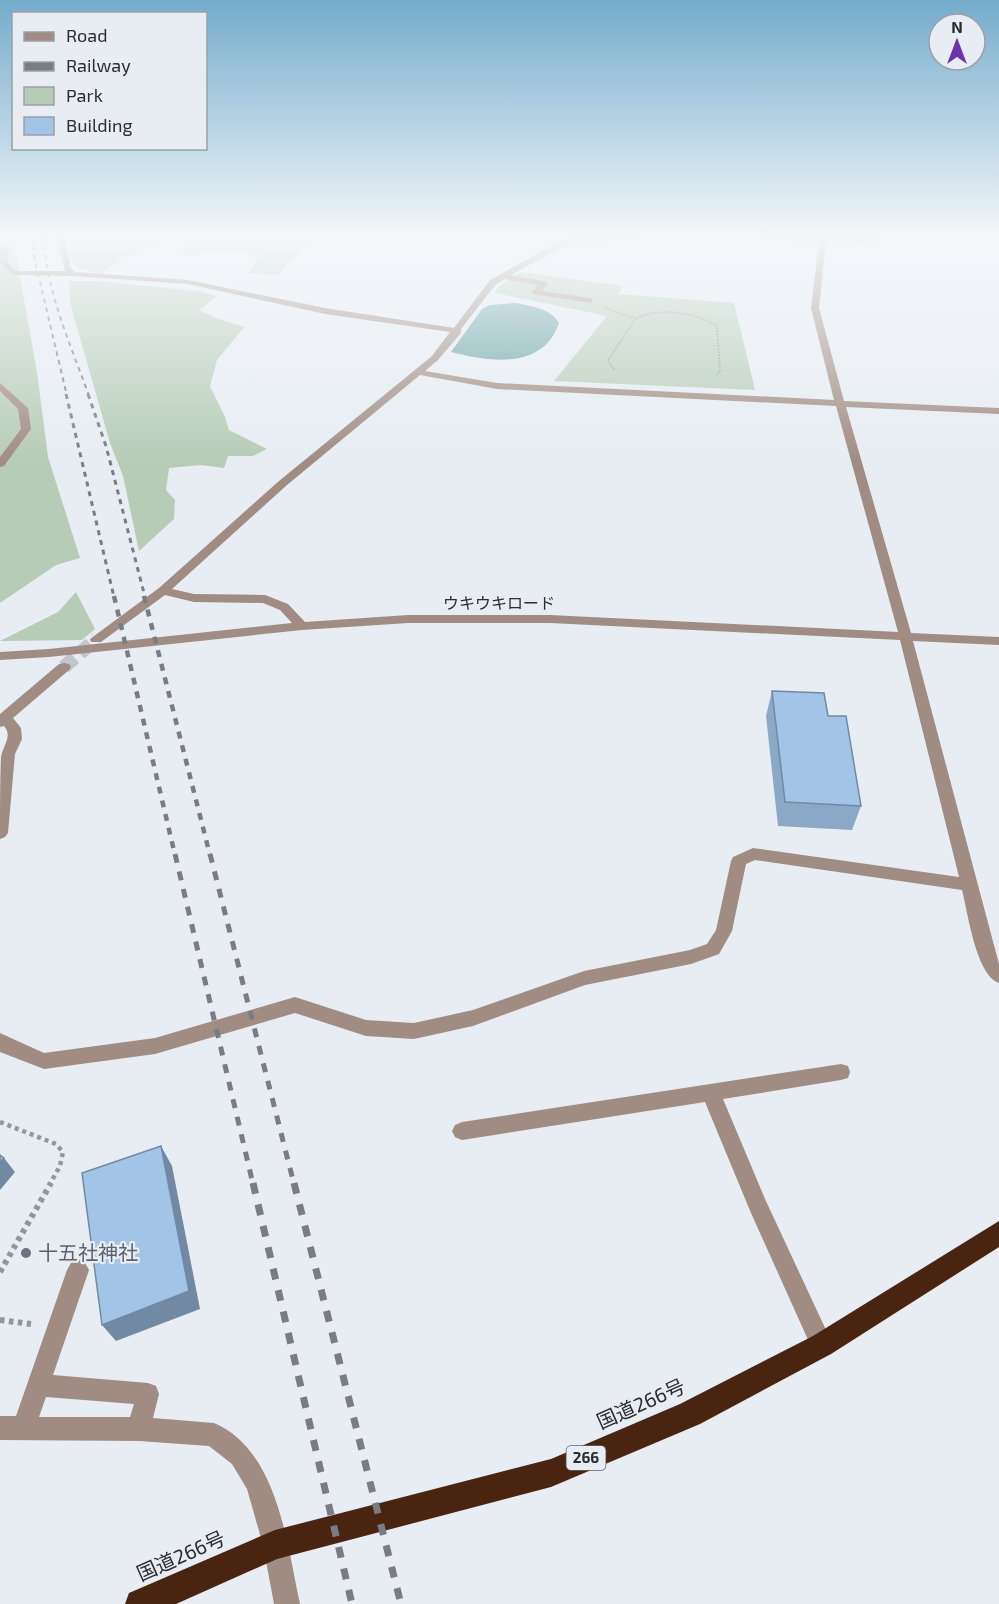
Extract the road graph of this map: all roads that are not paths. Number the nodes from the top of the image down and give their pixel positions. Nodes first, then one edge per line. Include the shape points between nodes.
1 (331, 312) edge
2 (471, 312) edge
3 (815, 312) edge
4 (458, 331) junction
5 (418, 372) junction
6 (0, 386) edge
7 (840, 403) junction
8 (999, 411) edge
9 (0, 464) edge
10 (163, 591) junction
11 (302, 626) junction
12 (905, 635) junction
13 (96, 639) tunnel mouth
14 (999, 641) edge
15 (0, 656) edge
16 (64, 667) tunnel mouth
17 (2, 720) edge
18 (0, 833) edge
19 (971, 885) junction
20 (999, 976) edge
21 (0, 1041) edge
22 (841, 1072) dead end
23 (711, 1094) junction
24 (462, 1131) dead end
25 (999, 1233) edge
26 (78, 1270) dead end
27 (822, 1345) junction
28 (39, 1385) junction
29 (0, 1428) edge
30 (24, 1428) junction
31 (139, 1429) junction
32 (275, 1545) junction
33 (140, 1604) edge
34 (287, 1604) edge

1 - 4 street
2 - 4 street
3 - 7 street
4 - 5 street
5 - 7 street via 497,386
5 - 10 street via 283,483
6 - 9 street via 23,408 26,429
7 - 8 street
7 - 12 street
10 - 11 street via 194,598 265,599 284,607
10 - 13 street
11 - 12 street, ウキウキロード via 408,619 550,619
11 - 15 street, ウキウキロード
12 - 14 street, ウキウキロード
12 - 19 street
16 - 17 street
17 - 18 street via 14,728 15,739 8,754
19 - 20 street via 987,956
19 - 21 street via 753,854 739,861 724,931 713,949 584,978 473,1018 414,1031 366,1028 295,1005 154,1046 44,1061
22 - 23 street
23 - 24 street
23 - 27 street
25 - 27 highway, 国道266号 / 266
26 - 28 street
27 - 32 highway, 国道266号 / 266 via 690,1413 551,1473
28 - 30 street
28 - 31 street via 148,1394
29 - 30 street
30 - 31 street
31 - 32 street via 214,1435 240,1456 258,1485
32 - 33 highway, 国道266号 / 266
32 - 34 street

